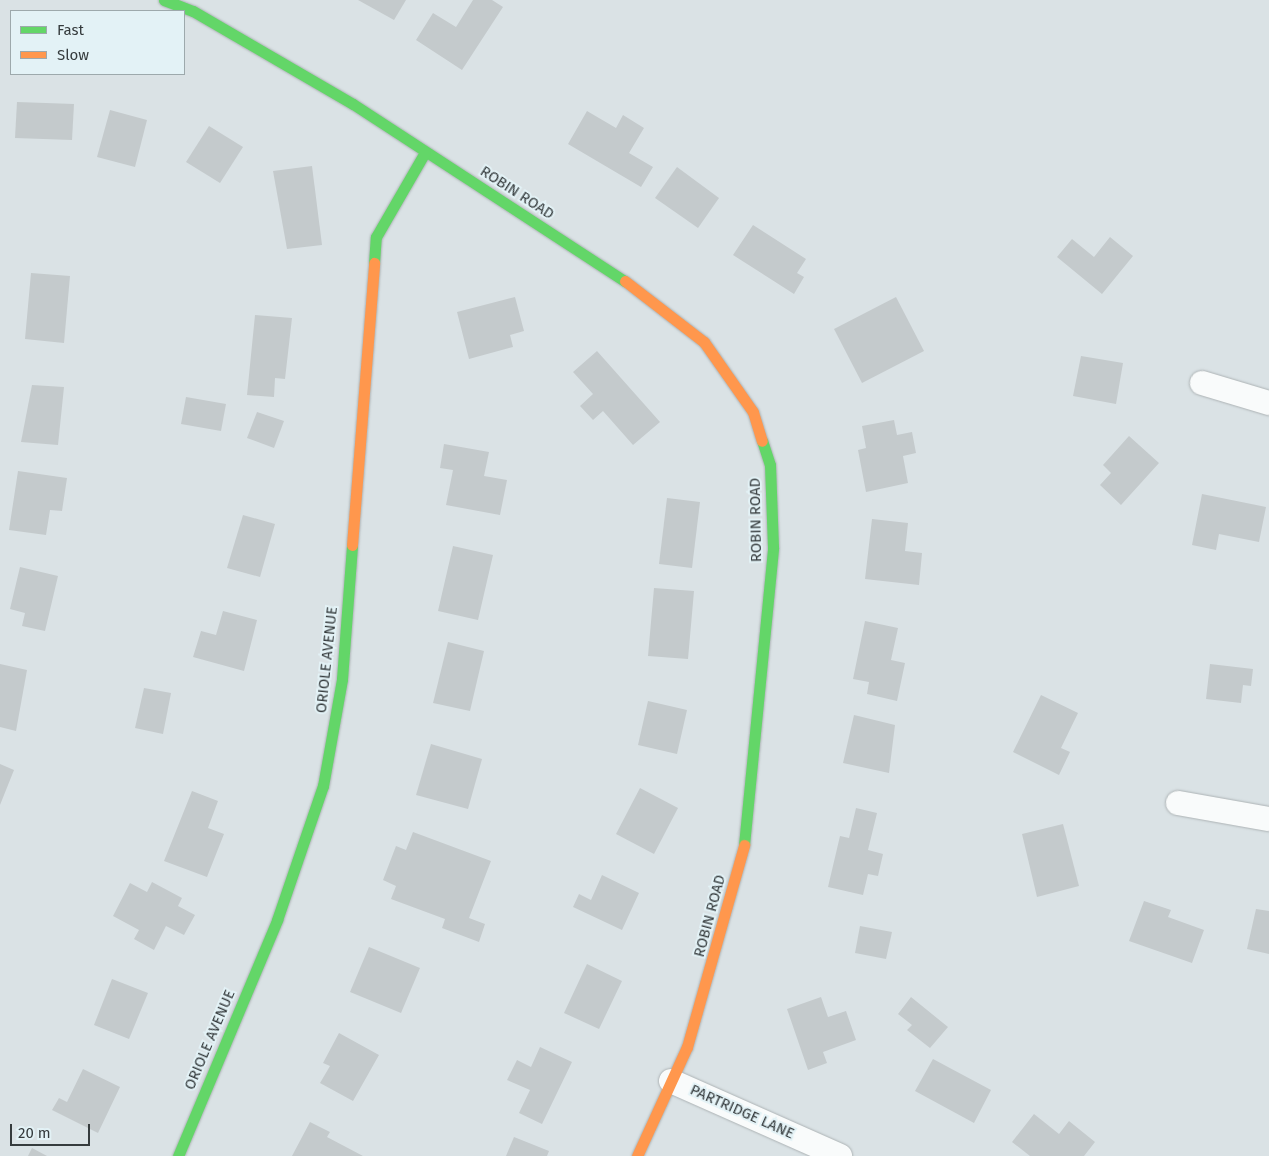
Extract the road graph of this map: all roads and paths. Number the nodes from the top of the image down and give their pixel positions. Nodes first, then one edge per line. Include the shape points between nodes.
1 (164, 0) edge
2 (183, 10) edge
3 (185, 11) edge
4 (425, 152) junction
5 (1202, 383) dead end
6 (1269, 403) edge
7 (1178, 803) dead end
8 (1269, 819) edge
9 (671, 1081) junction
10 (178, 1156) edge
11 (637, 1156) edge
12 (840, 1156) edge

1 - 2 street, ROBIN ROAD
3 - 4 street, ROBIN ROAD via 272,56
4 - 9 street, ROBIN ROAD via 680,319 740,388 763,438 773,492 773,547 748,832 696,1019
4 - 10 street, ORIOLE AVENUE via 405,180 376,237 342,680 323,786 277,920
5 - 6 street
7 - 8 street
9 - 11 street, ROBIN ROAD
9 - 12 street, PARTRIDGE LANE

